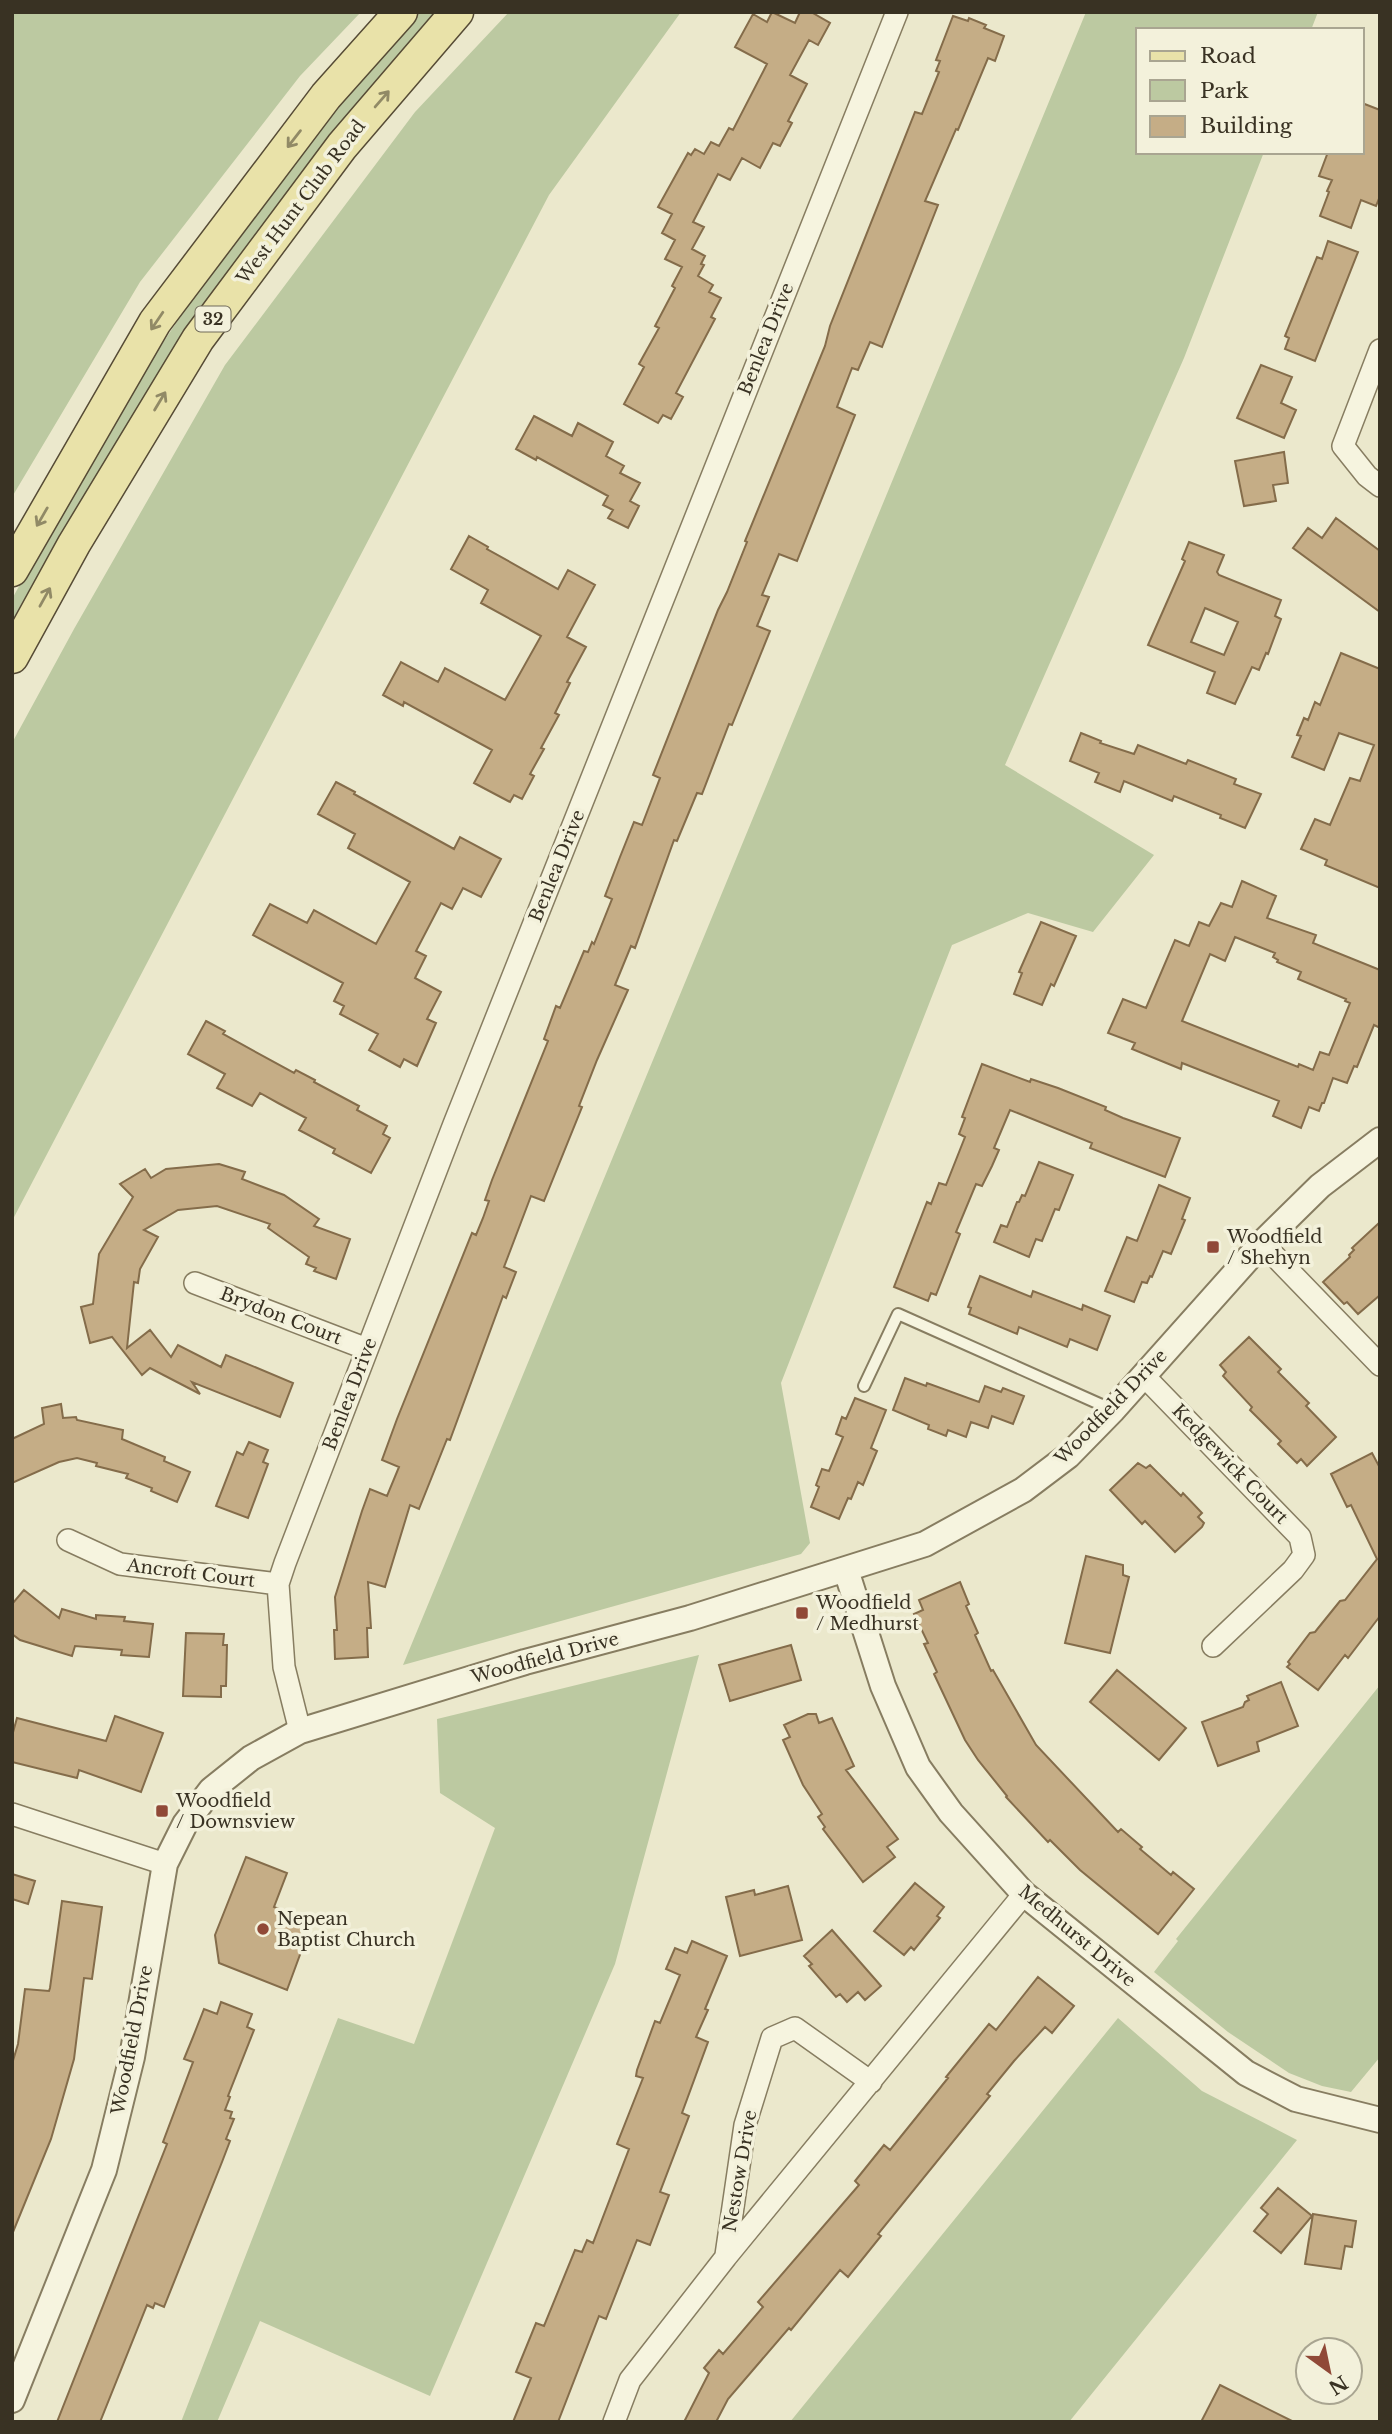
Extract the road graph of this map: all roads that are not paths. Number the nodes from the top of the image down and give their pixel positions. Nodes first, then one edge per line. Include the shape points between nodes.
1 (401, 12) edge
2 (457, 12) edge
3 (897, 12) edge
4 (1380, 350) edge
5 (1380, 486) edge
6 (12, 570) edge
7 (12, 657) edge
8 (1380, 1140) edge
9 (1262, 1243) junction
10 (195, 1283) dead end
11 (367, 1349) junction
12 (1380, 1365) edge
13 (1144, 1376) junction
14 (864, 1386) dead end
15 (1113, 1410) junction
16 (68, 1540) dead end
17 (846, 1570) junction
18 (278, 1584) junction
19 (1213, 1646) dead end
20 (300, 1731) junction
21 (12, 1814) edge
22 (165, 1864) junction
23 (1024, 1894) junction
24 (871, 2082) junction
25 (1380, 2120) edge
26 (726, 2257) junction
27 (12, 2400) edge
28 (614, 2422) edge

1 -> 6 main road, 32 via 327,96 155,322
7 -> 2 main road, West Hunt Club Road / 32 via 74,544 198,339 342,146
3 - 11 street, Benlea Drive
4 - 5 street via 1343,446
8 - 9 street, Woodfield Drive via 1320,1186
9 - 12 street
9 - 13 street, Woodfield Drive
10 - 11 street, Brydon Court
11 - 18 street, Benlea Drive
13 - 15 street, Woodfield Drive
13 - 19 street, Kedgewick Court via 1300,1536 1304,1555 1293,1570
14 - 15 lane via 898,1314
15 - 17 street, Woodfield Drive via 1068,1456 1023,1490 925,1544
16 - 18 street, Ancroft Court via 120,1564
17 - 20 street, Woodfield Drive
17 - 23 street, Medhurst Drive via 883,1686 918,1768 951,1813
18 - 20 street, Benlea Drive via 284,1667
20 - 22 street, Woodfield Drive via 251,1758 211,1790 184,1824
21 - 22 street
22 - 27 street, Woodfield Drive via 132,2057 104,2169
23 - 24 street, Nestow Drive
23 - 25 street, Medhurst Drive via 1246,2073 1296,2099
24 - 26 street, Nestow Drive
24 - 26 street, Nestow Drive via 795,2028 772,2038 745,2125
26 - 28 street, Nestow Drive via 630,2380

